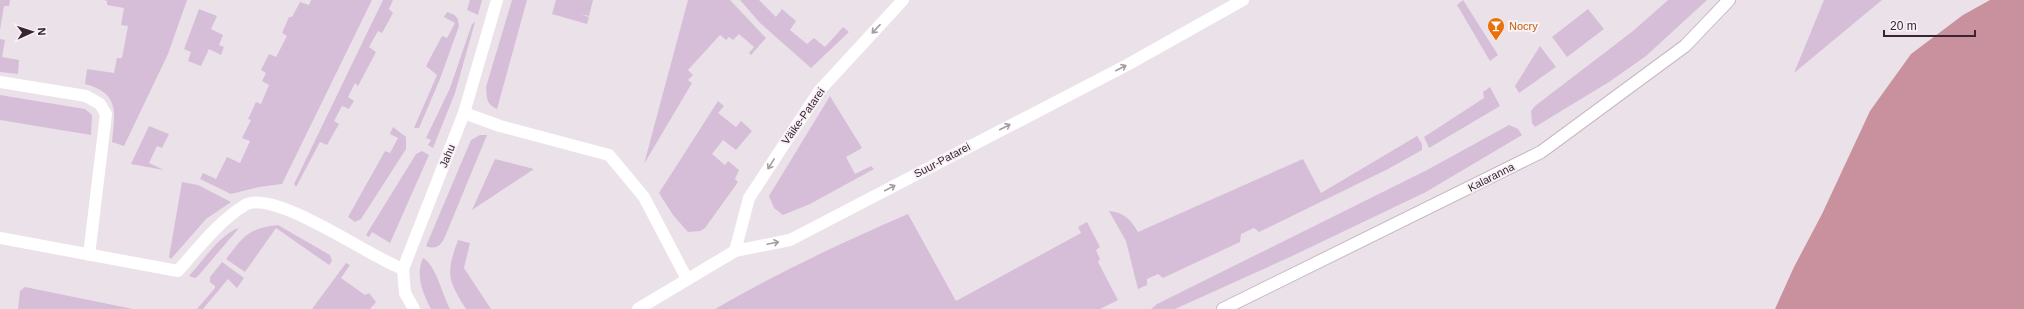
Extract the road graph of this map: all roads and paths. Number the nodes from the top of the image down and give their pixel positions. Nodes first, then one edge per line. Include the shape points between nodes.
1 (497, 0) edge
2 (903, 0) edge
3 (1243, 0) edge
4 (1729, 0) edge
5 (0, 82) edge
6 (464, 113) junction
7 (0, 238) edge
8 (735, 251) junction
9 (88, 255) junction
10 (403, 269) junction
11 (687, 279) junction
12 (414, 309) edge
13 (638, 309) edge
14 (1223, 309) edge

1 - 6 street, Jahu
2 -> 8 street, Väike-Patarei via 820,90 785,142 749,198
8 -> 3 street, Suur-Patarei via 790,240 1127,65
4 - 14 street, Kalaranna via 1685,46 1541,152
5 - 9 street via 86,96 100,104 106,114
6 - 10 street, Jahu
6 - 11 street via 500,126 609,154 644,197
7 - 9 street
8 - 11 street, Suur-Patarei
9 - 10 street via 178,271 209,234 246,205 256,201 305,217 387,264
10 - 12 street, Jahu via 405,293
11 - 13 street, Suur-Patarei

